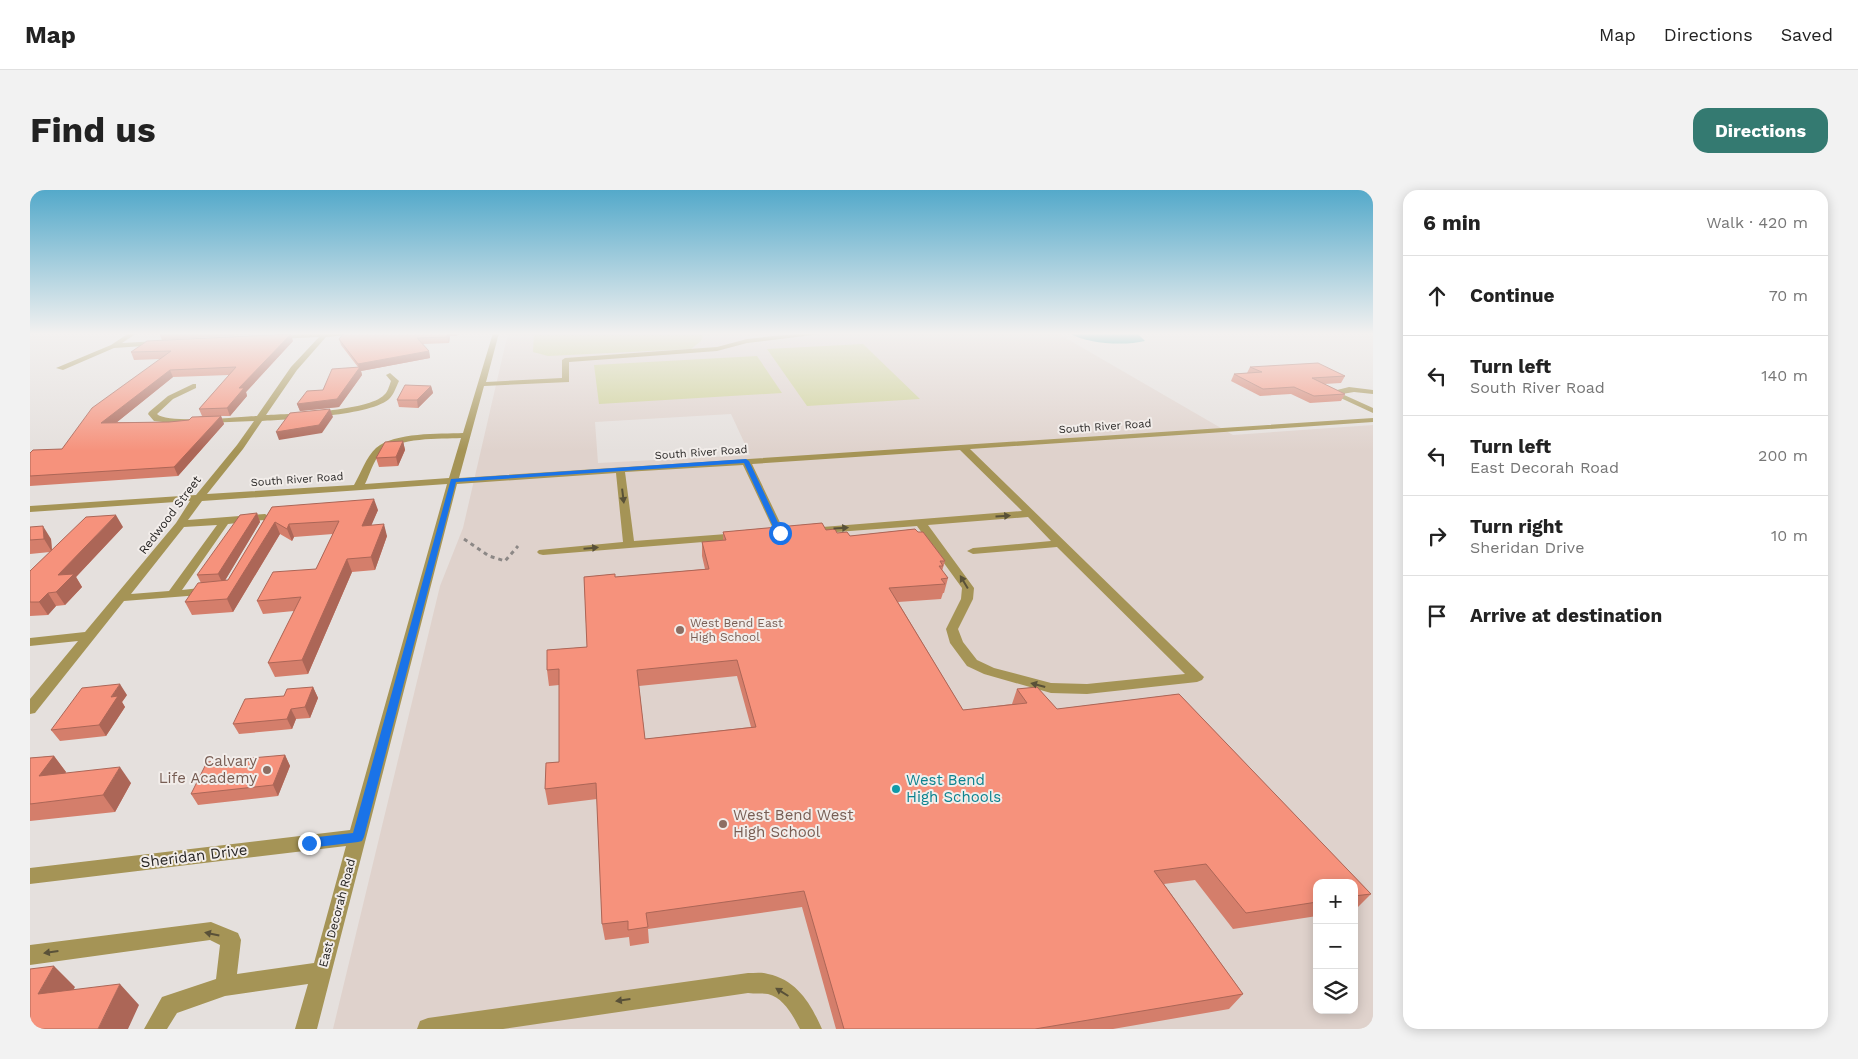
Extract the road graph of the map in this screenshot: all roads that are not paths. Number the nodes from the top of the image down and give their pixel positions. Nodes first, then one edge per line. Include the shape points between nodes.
1 (292, 372) edge
2 (485, 372) edge
3 (566, 372) edge
4 (390, 375) dead end
5 (1343, 380) edge
6 (482, 384) junction
7 (193, 386) dead end
8 (1369, 391) edge
9 (1373, 411) edge
10 (260, 417) junction
11 (1373, 420) edge
12 (467, 435) junction
13 (962, 447) junction
14 (746, 461) junction
15 (620, 470) junction
16 (454, 480) junction
17 (358, 487) junction
18 (200, 498) junction
19 (30, 508) edge
20 (1029, 514) junction
21 (224, 521) junction
22 (920, 522) junction
23 (181, 524) junction
24 (752, 535) edge
25 (256, 542) edge
26 (1060, 543) junction
27 (629, 545) junction
28 (973, 551) dead end
29 (543, 552) dead end
30 (219, 590) edge
31 (173, 594) junction
32 (121, 598) junction
33 (91, 636) junction
34 (30, 642) edge
35 (30, 709) edge
36 (358, 837) junction
37 (30, 876) edge
38 (30, 955) edge
39 (321, 972) junction
40 (225, 986) junction
41 (155, 1029) edge
42 (306, 1029) edge
43 (428, 1029) edge
44 (811, 1029) edge

1 - 10 street, Redwood Street
2 - 6 street, East Decorah Road
3 - 6 street via 566,380
4 - 10 street via 395,381 387,398 373,405 344,411
5 - 8 street
6 - 12 street, East Decorah Road
7 - 10 street via 178,392 152,414 157,419 180,422
8 - 9 street via 1336,394
10 - 18 street, Redwood Street
11 - 13 street, South River Road
12 - 16 street, East Decorah Road
12 - 17 street via 386,445 376,453
13 - 14 street, South River Road
13 - 20 street
14 - 15 street, South River Road
14 -> 22 street via 784,533
15 - 16 street, South River Road
15 -> 27 street
16 - 17 street, South River Road
16 - 36 street, East Decorah Road
17 - 18 street, South River Road
18 - 19 street, South River Road
18 - 23 street, Redwood Street
22 -> 20 street
20 - 26 street
21 - 23 street
21 - 25 street via 270,519
21 - 31 street
26 -> 22 street via 1197,677 1087,689 1051,688 988,671 972,663 957,643 952,629 967,599 968,588
23 - 32 street, Redwood Street
24 - 27 street
26 - 28 street
29 -> 27 street
30 - 31 street
31 - 32 street
32 - 33 street, Redwood Street
33 - 34 street
33 - 35 street, Redwood Street
36 - 37 street, Sheridan Drive
36 - 39 street, East Decorah Road
40 -> 38 street via 231,940 210,931
39 - 40 street
39 - 42 street, East Decorah Road
40 - 41 street via 170,1006
44 -> 43 street via 802,1008 786,993 769,984 748,983

